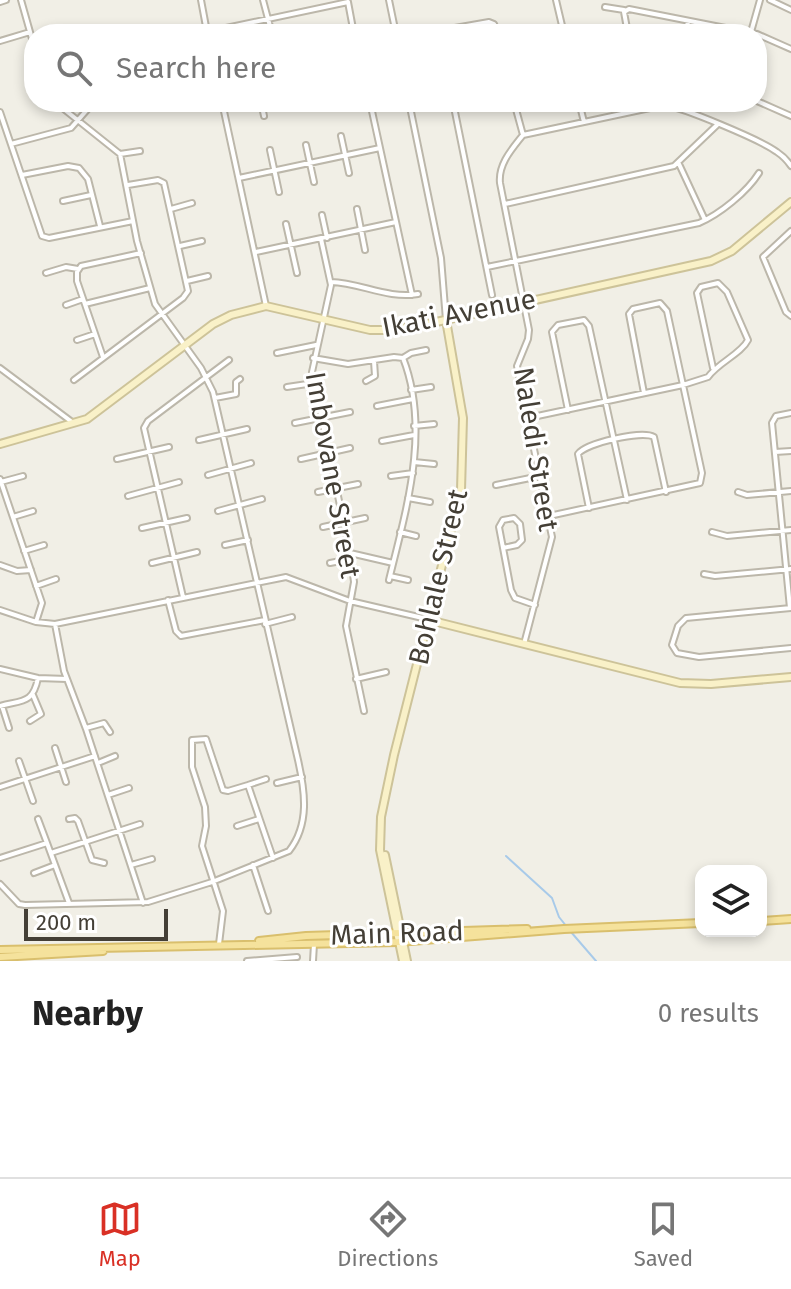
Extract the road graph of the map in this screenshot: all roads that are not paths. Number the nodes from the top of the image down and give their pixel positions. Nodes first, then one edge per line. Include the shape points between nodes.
1 (6, 0) edge
2 (21, 0) edge
3 (201, 0) edge
4 (263, 0) edge
5 (389, 0) edge
6 (556, 0) edge
7 (760, 0) edge
8 (770, 0) edge
9 (348, 1) edge
10 (0, 2) edge
11 (605, 7) dead end
12 (627, 9) junction
13 (791, 10) edge
14 (268, 18) junction
15 (687, 20) junction
16 (28, 24) edge
17 (206, 24) edge
18 (244, 24) edge
19 (270, 24) edge
20 (352, 24) edge
21 (394, 24) edge
22 (562, 24) edge
23 (628, 24) edge
24 (688, 24) edge
25 (706, 24) edge
26 (756, 24) edge
27 (24, 34) edge
28 (767, 39) edge
29 (0, 41) edge
30 (791, 49) edge
31 (767, 105) edge
32 (0, 112) edge
33 (67, 112) edge
34 (86, 112) edge
35 (226, 112) edge
36 (263, 112) edge
37 (372, 112) edge
38 (411, 112) edge
39 (455, 112) edge
40 (517, 112) edge
41 (582, 112) edge
42 (630, 112) edge
43 (686, 112) edge
44 (264, 116) dead end
45 (791, 116) edge
46 (79, 122) junction
47 (584, 122) junction
48 (717, 125) junction
49 (523, 135) junction
50 (341, 136) dead end
51 (11, 144) junction
52 (306, 145) dead end
53 (380, 148) junction
54 (270, 150) dead end
55 (791, 150) edge
56 (140, 151) dead end
57 (120, 154) junction
58 (345, 155) junction
59 (784, 157) junction
60 (310, 163) junction
61 (679, 164) junction
62 (791, 166) edge
63 (274, 171) junction
64 (349, 173) dead end
65 (759, 173) dead end
66 (22, 175) junction
67 (239, 178) junction
68 (314, 182) dead end
69 (128, 185) junction
70 (279, 192) dead end
71 (91, 195) junction
72 (63, 201) dead end
73 (791, 202) edge
74 (192, 203) dead end
75 (505, 204) junction
76 (171, 209) junction
77 (357, 209) dead end
78 (322, 215) dead end
79 (705, 220) junction
80 (133, 221) junction
81 (396, 222) junction
82 (286, 224) dead end
83 (100, 226) junction
84 (361, 230) junction
85 (791, 231) edge
86 (324, 238) junction
87 (202, 241) dead end
88 (291, 245) junction
89 (180, 246) junction
90 (365, 250) dead end
91 (256, 252) junction
92 (141, 253) junction
93 (517, 263) junction
94 (487, 267) junction
95 (78, 269) junction
96 (46, 273) dead end
97 (297, 273) dead end
98 (208, 276) dead end
99 (187, 281) junction
100 (331, 282) junction
101 (150, 288) junction
102 (492, 295) dead end
103 (524, 301) junction
104 (84, 302) junction
105 (66, 305) dead end
106 (266, 306) junction
107 (161, 313) junction
108 (791, 316) edge
109 (322, 319) junction
110 (446, 320) junction
111 (95, 334) junction
112 (77, 340) dead end
113 (185, 345) junction
114 (316, 345) junction
115 (426, 350) dead end
116 (277, 353) dead end
117 (103, 358) junction
118 (313, 358) junction
119 (403, 358) junction
120 (229, 360) dead end
121 (374, 361) junction
122 (0, 368) edge
123 (713, 368) junction
124 (207, 378) junction
125 (240, 379) dead end
126 (74, 380) dead end
127 (366, 381) dead end
128 (314, 383) junction
129 (683, 385) junction
130 (287, 387) dead end
131 (431, 387) dead end
132 (411, 390) junction
133 (644, 393) junction
134 (215, 398) junction
135 (413, 399) junction
136 (606, 401) junction
137 (377, 406) dead end
138 (568, 410) junction
139 (350, 412) dead end
140 (791, 413) edge
141 (322, 417) junction
142 (528, 418) junction
143 (295, 423) dead end
144 (75, 424) junction
145 (434, 424) dead end
146 (414, 426) junction
147 (247, 429) dead end
148 (223, 434) junction
149 (414, 435) junction
150 (199, 440) dead end
151 (614, 440) junction
152 (382, 441) dead end
153 (0, 444) edge
154 (169, 447) dead end
155 (350, 448) dead end
156 (791, 451) edge
157 (148, 452) junction
158 (775, 452) junction
159 (329, 453) junction
160 (117, 459) dead end
161 (301, 459) dead end
162 (414, 462) junction
163 (251, 463) dead end
164 (434, 464) dead end
165 (232, 469) junction
166 (413, 473) junction
167 (208, 475) dead end
168 (23, 476) dead end
169 (391, 476) dead end
170 (540, 476) junction
171 (0, 481) edge
172 (179, 482) dead end
173 (358, 484) dead end
174 (496, 485) dead end
175 (157, 488) junction
176 (336, 488) junction
177 (791, 491) edge
178 (318, 492) dead end
179 (666, 492) junction
180 (738, 492) dead end
181 (779, 492) junction
182 (128, 496) dead end
183 (408, 498) junction
184 (262, 499) dead end
185 (627, 500) junction
186 (430, 502) dead end
187 (240, 505) junction
188 (589, 508) junction
189 (33, 511) dead end
190 (218, 511) dead end
191 (549, 516) junction
192 (13, 517) junction
193 (187, 518) dead end
194 (365, 518) dead end
195 (165, 522) junction
196 (343, 523) junction
197 (323, 527) dead end
198 (142, 528) dead end
199 (784, 530) junction
200 (791, 530) edge
201 (400, 532) junction
202 (712, 532) dead end
203 (416, 536) dead end
204 (248, 540) junction
205 (44, 545) dead end
206 (225, 545) dead end
207 (503, 548) junction
208 (24, 551) junction
209 (197, 552) dead end
210 (351, 556) junction
211 (174, 558) junction
212 (152, 563) dead end
213 (330, 563) dead end
214 (393, 563) junction
215 (0, 565) edge
216 (789, 569) edge
217 (31, 570) junction
218 (704, 574) dead end
219 (56, 579) dead end
220 (408, 580) dead end
221 (258, 581) junction
222 (36, 586) junction
223 (183, 597) junction
224 (168, 600) junction
225 (350, 601) junction
226 (535, 605) junction
227 (791, 608) edge
228 (0, 610) edge
229 (292, 617) dead end
230 (429, 620) junction
231 (36, 622) junction
232 (265, 622) junction
233 (55, 624) junction
234 (524, 644) junction
235 (791, 648) edge
236 (0, 669) edge
237 (386, 672) dead end
238 (791, 677) edge
239 (38, 678) junction
240 (67, 679) junction
241 (356, 679) junction
242 (33, 695) junction
243 (1, 706) edge
244 (364, 711) dead end
245 (30, 721) dead end
246 (9, 728) dead end
247 (86, 729) junction
248 (110, 732) dead end
249 (55, 748) dead end
250 (95, 756) junction
251 (115, 756) dead end
252 (19, 761) dead end
253 (98, 763) junction
254 (61, 767) junction
255 (302, 777) junction
256 (26, 779) junction
257 (266, 779) dead end
258 (66, 782) dead end
259 (277, 783) dead end
260 (248, 785) junction
261 (0, 787) edge
262 (129, 788) dead end
263 (108, 795) junction
264 (33, 801) dead end
265 (38, 819) dead end
266 (69, 819) dead end
267 (259, 819) junction
268 (140, 824) dead end
269 (237, 826) dead end
270 (119, 831) junction
271 (85, 841) junction
272 (47, 843) junction
273 (51, 853) junction
274 (0, 858) edge
275 (273, 858) junction
276 (152, 859) dead end
277 (104, 863) dead end
278 (55, 865) junction
279 (130, 865) junction
280 (253, 865) junction
281 (34, 873) dead end
282 (212, 882) junction
283 (0, 884) edge
284 (69, 903) junction
285 (143, 903) junction
286 (268, 911) dead end
287 (791, 919) edge
288 (767, 921) edge
289 (695, 923) edge
290 (547, 930) junction
291 (398, 933) junction
292 (400, 941) junction
293 (248, 943) junction
294 (219, 944) junction
295 (314, 944) junction
296 (110, 948) junction
297 (0, 950) edge
298 (90, 952) junction
299 (0, 957) edge
300 (297, 957) dead end
301 (89, 961) edge
302 (247, 961) edge
303 (313, 961) edge
304 (405, 961) edge

1 - 10 street
2 - 16 street
3 - 17 street
4 - 14 street
5 - 21 street
6 - 22 street
7 - 26 street
8 - 13 street
9 - 14 street
9 - 20 street
11 - 12 street
12 - 15 street
12 - 23 street
14 - 18 street
14 - 19 street
15 - 24 street
15 - 25 street
27 - 29 street
28 - 30 street
31 - 45 street
32 - 51 street
33 - 46 street
34 - 46 street
35 - 67 street
36 - 44 street
37 - 53 street
38 - 110 street via 441,258
39 - 94 street
40 - 49 street
41 - 47 street
42 - 47 street
43 - 48 street
46 - 51 street
46 - 57 street
47 - 49 street
48 - 59 street
48 - 61 street
49 - 75 street, Naledi Street via 501,168
50 - 58 street
51 - 66 street
52 - 60 street
53 - 58 street
53 - 81 street
54 - 63 street
55 - 59 street
56 - 57 street
57 - 69 street
58 - 60 street
58 - 64 street
59 - 62 street
60 - 63 street
60 - 68 street
61 - 75 street
61 - 79 street
63 - 67 street
63 - 70 street
65 - 79 street
66 - 71 street via 76,166 86,175
66 - 83 street via 44,238
67 - 91 street
69 - 76 street via 162,181
69 - 80 street
71 - 72 street
71 - 83 street
73 - 103 street, Ikati Avenue via 732,251 711,261
74 - 76 street
75 - 93 street, Naledi Street
76 - 89 street
77 - 84 street
78 - 86 street, Imbovane Street
79 - 93 street
80 - 83 street
80 - 92 street
81 - 84 street
81 - 100 street via 415,295
82 - 88 street
84 - 86 street
84 - 90 street
85 - 108 street via 763,257
86 - 88 street
86 - 100 street, Imbovane Street
87 - 89 street
88 - 91 street
88 - 97 street
89 - 99 street
91 - 106 street
92 - 95 street
92 - 101 street
93 - 94 street
93 - 103 street, Naledi Street
94 - 102 street
95 - 96 street
95 - 104 street
98 - 99 street
99 - 107 street via 186,295
100 - 109 street, Imbovane Street
101 - 104 street
101 - 107 street
103 - 110 street, Ikati Avenue
103 - 142 street, Naledi Street via 529,335 517,366
104 - 105 street
104 - 111 street
106 - 109 street, Ikati Avenue
106 - 113 street, Ikati Avenue via 221,319
107 - 113 street
107 - 117 street
109 - 110 street, Ikati Avenue via 376,331
109 - 114 street, Imbovane Street
110 - 230 street, Bohlale Street via 461,394 463,461 455,519
111 - 112 street
111 - 117 street
113 - 124 street
113 - 144 street, Ikati Avenue
114 - 116 street
114 - 118 street, Imbovane Street
115 - 119 street
117 - 126 street
118 - 121 street via 348,364
118 - 128 street, Imbovane Street
119 - 121 street
119 - 132 street
120 - 124 street
121 - 127 street via 375,376
122 - 144 street
123 - 123 street via 697,293 718,283 748,340
123 - 129 street via 705,379
124 - 134 street
124 - 157 street via 145,424
125 - 134 street via 236,394
128 - 130 street
128 - 141 street, Imbovane Street
129 - 133 street
129 - 133 street via 667,311 656,303 629,314
129 - 179 street via 702,477 698,485
131 - 132 street
132 - 135 street
133 - 136 street
134 - 148 street
135 - 137 street
135 - 146 street
136 - 138 street
136 - 138 street via 586,321 558,325 552,332
136 - 151 street
138 - 142 street
139 - 141 street
140 - 158 street via 773,419
141 - 143 street
141 - 159 street, Imbovane Street
142 - 170 street, Naledi Street
144 - 153 street, Ikati Avenue
145 - 146 street
146 - 149 street
147 - 148 street
148 - 150 street
148 - 165 street
149 - 152 street
149 - 162 street
151 - 179 street via 654,437
151 - 185 street
151 - 188 street via 587,446 578,454
154 - 157 street
155 - 159 street
156 - 158 street
157 - 160 street
157 - 175 street
158 - 181 street
159 - 161 street
159 - 176 street, Imbovane Street
162 - 164 street
162 - 166 street
163 - 165 street
165 - 167 street
165 - 187 street
166 - 169 street
166 - 183 street
168 - 171 street
170 - 174 street
170 - 191 street, Naledi Street
171 - 192 street
172 - 175 street
173 - 176 street
175 - 182 street
175 - 195 street
176 - 178 street
176 - 196 street, Imbovane Street
177 - 181 street
179 - 185 street
180 - 181 street
181 - 199 street
183 - 186 street
183 - 201 street
184 - 187 street
185 - 188 street
187 - 190 street
187 - 204 street
188 - 191 street
189 - 192 street
191 - 226 street, Naledi Street via 552,542
192 - 208 street
193 - 195 street
194 - 196 street
195 - 198 street
195 - 211 street
196 - 197 street
196 - 210 street, Imbovane Street
199 - 200 street
199 - 202 street via 727,536
199 - 216 street
201 - 203 street
201 - 214 street
204 - 206 street
204 - 221 street
205 - 208 street
207 - 207 street via 499,524 514,518 522,540
207 - 226 street via 513,595
208 - 217 street
209 - 211 street
210 - 213 street
210 - 214 street
210 - 225 street, Imbovane Street
211 - 212 street
211 - 223 street
214 - 220 street via 390,578
215 - 217 street
216 - 218 street
216 - 227 street
217 - 222 street
219 - 222 street
221 - 223 street
221 - 225 street via 291,577
221 - 232 street
222 - 231 street via 42,603
223 - 224 street
224 - 232 street via 181,636
224 - 233 street
225 - 230 street
225 - 241 street, Imbovane Street via 346,626
226 - 234 street, Naledi Street
227 - 235 street via 686,618 672,645 677,653 699,657
228 - 231 street
229 - 232 street
230 - 234 street
230 - 291 street, Bohlale Street via 381,817 382,858
231 - 233 street
232 - 255 street
233 - 240 street
234 - 238 street via 690,684
236 - 239 street
237 - 241 street
239 - 240 street
239 - 242 street
240 - 247 street
241 - 244 street, Imbovane Street
242 - 243 street
242 - 245 street via 41,714
243 - 246 street
247 - 248 street via 104,723
247 - 250 street
249 - 254 street
250 - 253 street
250 - 254 street
251 - 253 street
252 - 256 street
253 - 263 street
254 - 256 street
254 - 258 street
255 - 259 street
255 - 275 street via 302,828 292,849
256 - 261 street
256 - 264 street
257 - 260 street
260 - 267 street
260 - 282 street via 223,790 206,739 191,741 192,764 205,804 202,842
262 - 263 street
263 - 270 street
265 - 272 street
266 - 271 street via 76,819
267 - 269 street
267 - 275 street
268 - 270 street
270 - 271 street
270 - 279 street
271 - 273 street
271 - 277 street via 92,860
272 - 273 street
272 - 274 street
273 - 278 street
275 - 280 street
276 - 279 street
278 - 281 street
278 - 284 street
279 - 285 street
280 - 282 street
280 - 286 street
282 - 285 street
282 - 294 street via 223,911
283 - 284 street via 22,905
284 - 285 street
287 - 288 main road
289 - 290 main road, Main Road
290 - 291 main road, Main Road
290 - 292 main road, Main Road
291 - 292 street, Bohlale Street
291 - 293 main road, Main Road
292 - 295 main road, Main Road
292 - 304 street, Bohlale Street
293 - 294 main road, Main Road
293 - 295 main road, Main Road
294 - 296 main road, Main Road
295 - 303 street
296 - 297 main road, Main Road
296 - 298 main road, Main Road
298 - 299 main road, Main Road
298 - 301 street
300 - 302 street

